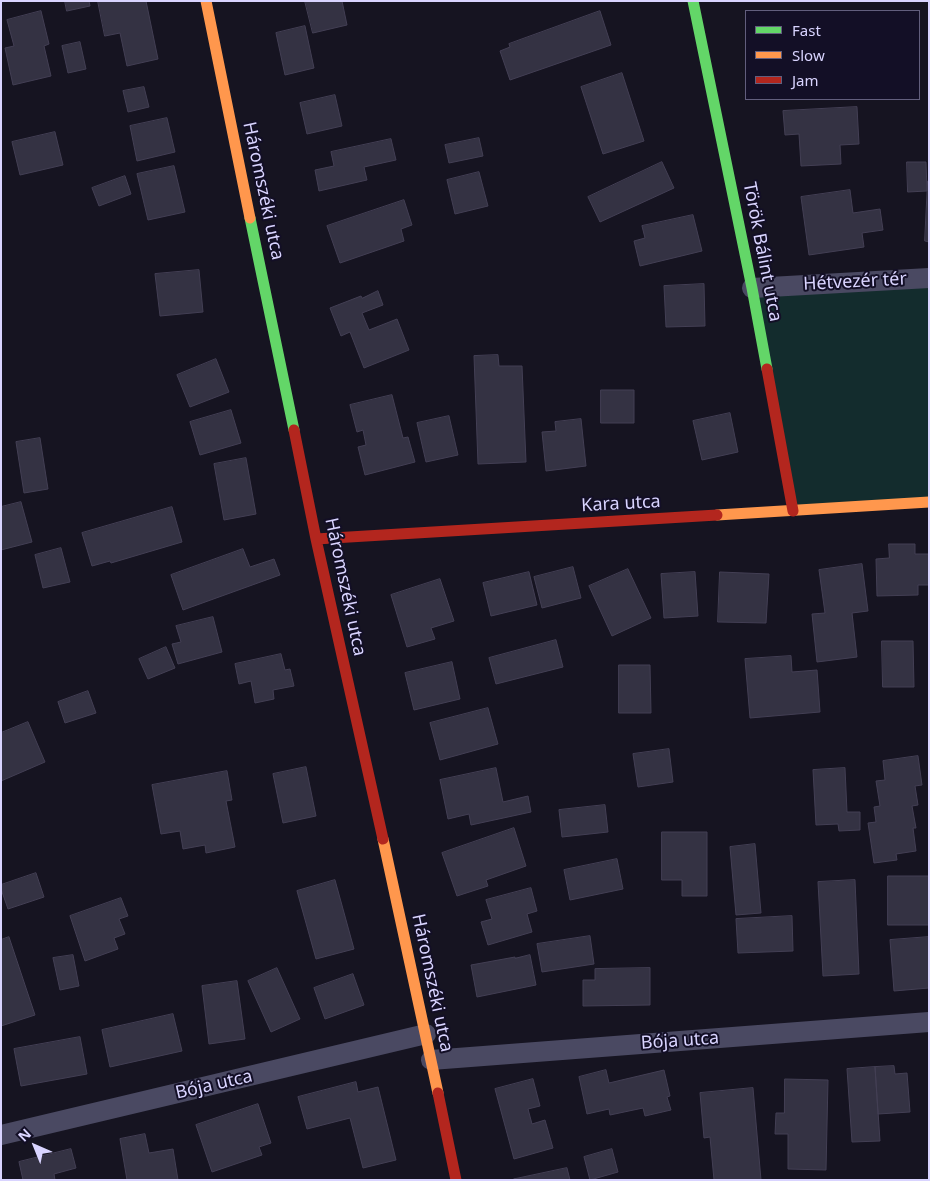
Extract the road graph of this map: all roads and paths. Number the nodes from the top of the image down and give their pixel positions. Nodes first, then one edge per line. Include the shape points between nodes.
1 (206, 1) edge
2 (693, 1) edge
3 (929, 278) edge
4 (752, 288) junction
5 (929, 502) edge
6 (793, 511) junction
7 (316, 539) junction
8 (929, 1022) edge
9 (426, 1034) junction
10 (432, 1060) junction
11 (1, 1135) edge
12 (456, 1180) edge

1 - 7 street, Háromszéki utca
2 - 4 street, Török Bálint utca
3 - 4 street, Hétvezér tér
4 - 6 street, Török Bálint utca
5 - 6 street, Kara utca
6 - 7 street, Kara utca
7 - 9 street, Háromszéki utca
8 - 10 street, Bója utca
9 - 10 street, Háromszéki utca
9 - 11 street, Bója utca
10 - 12 street, Háromszéki utca

